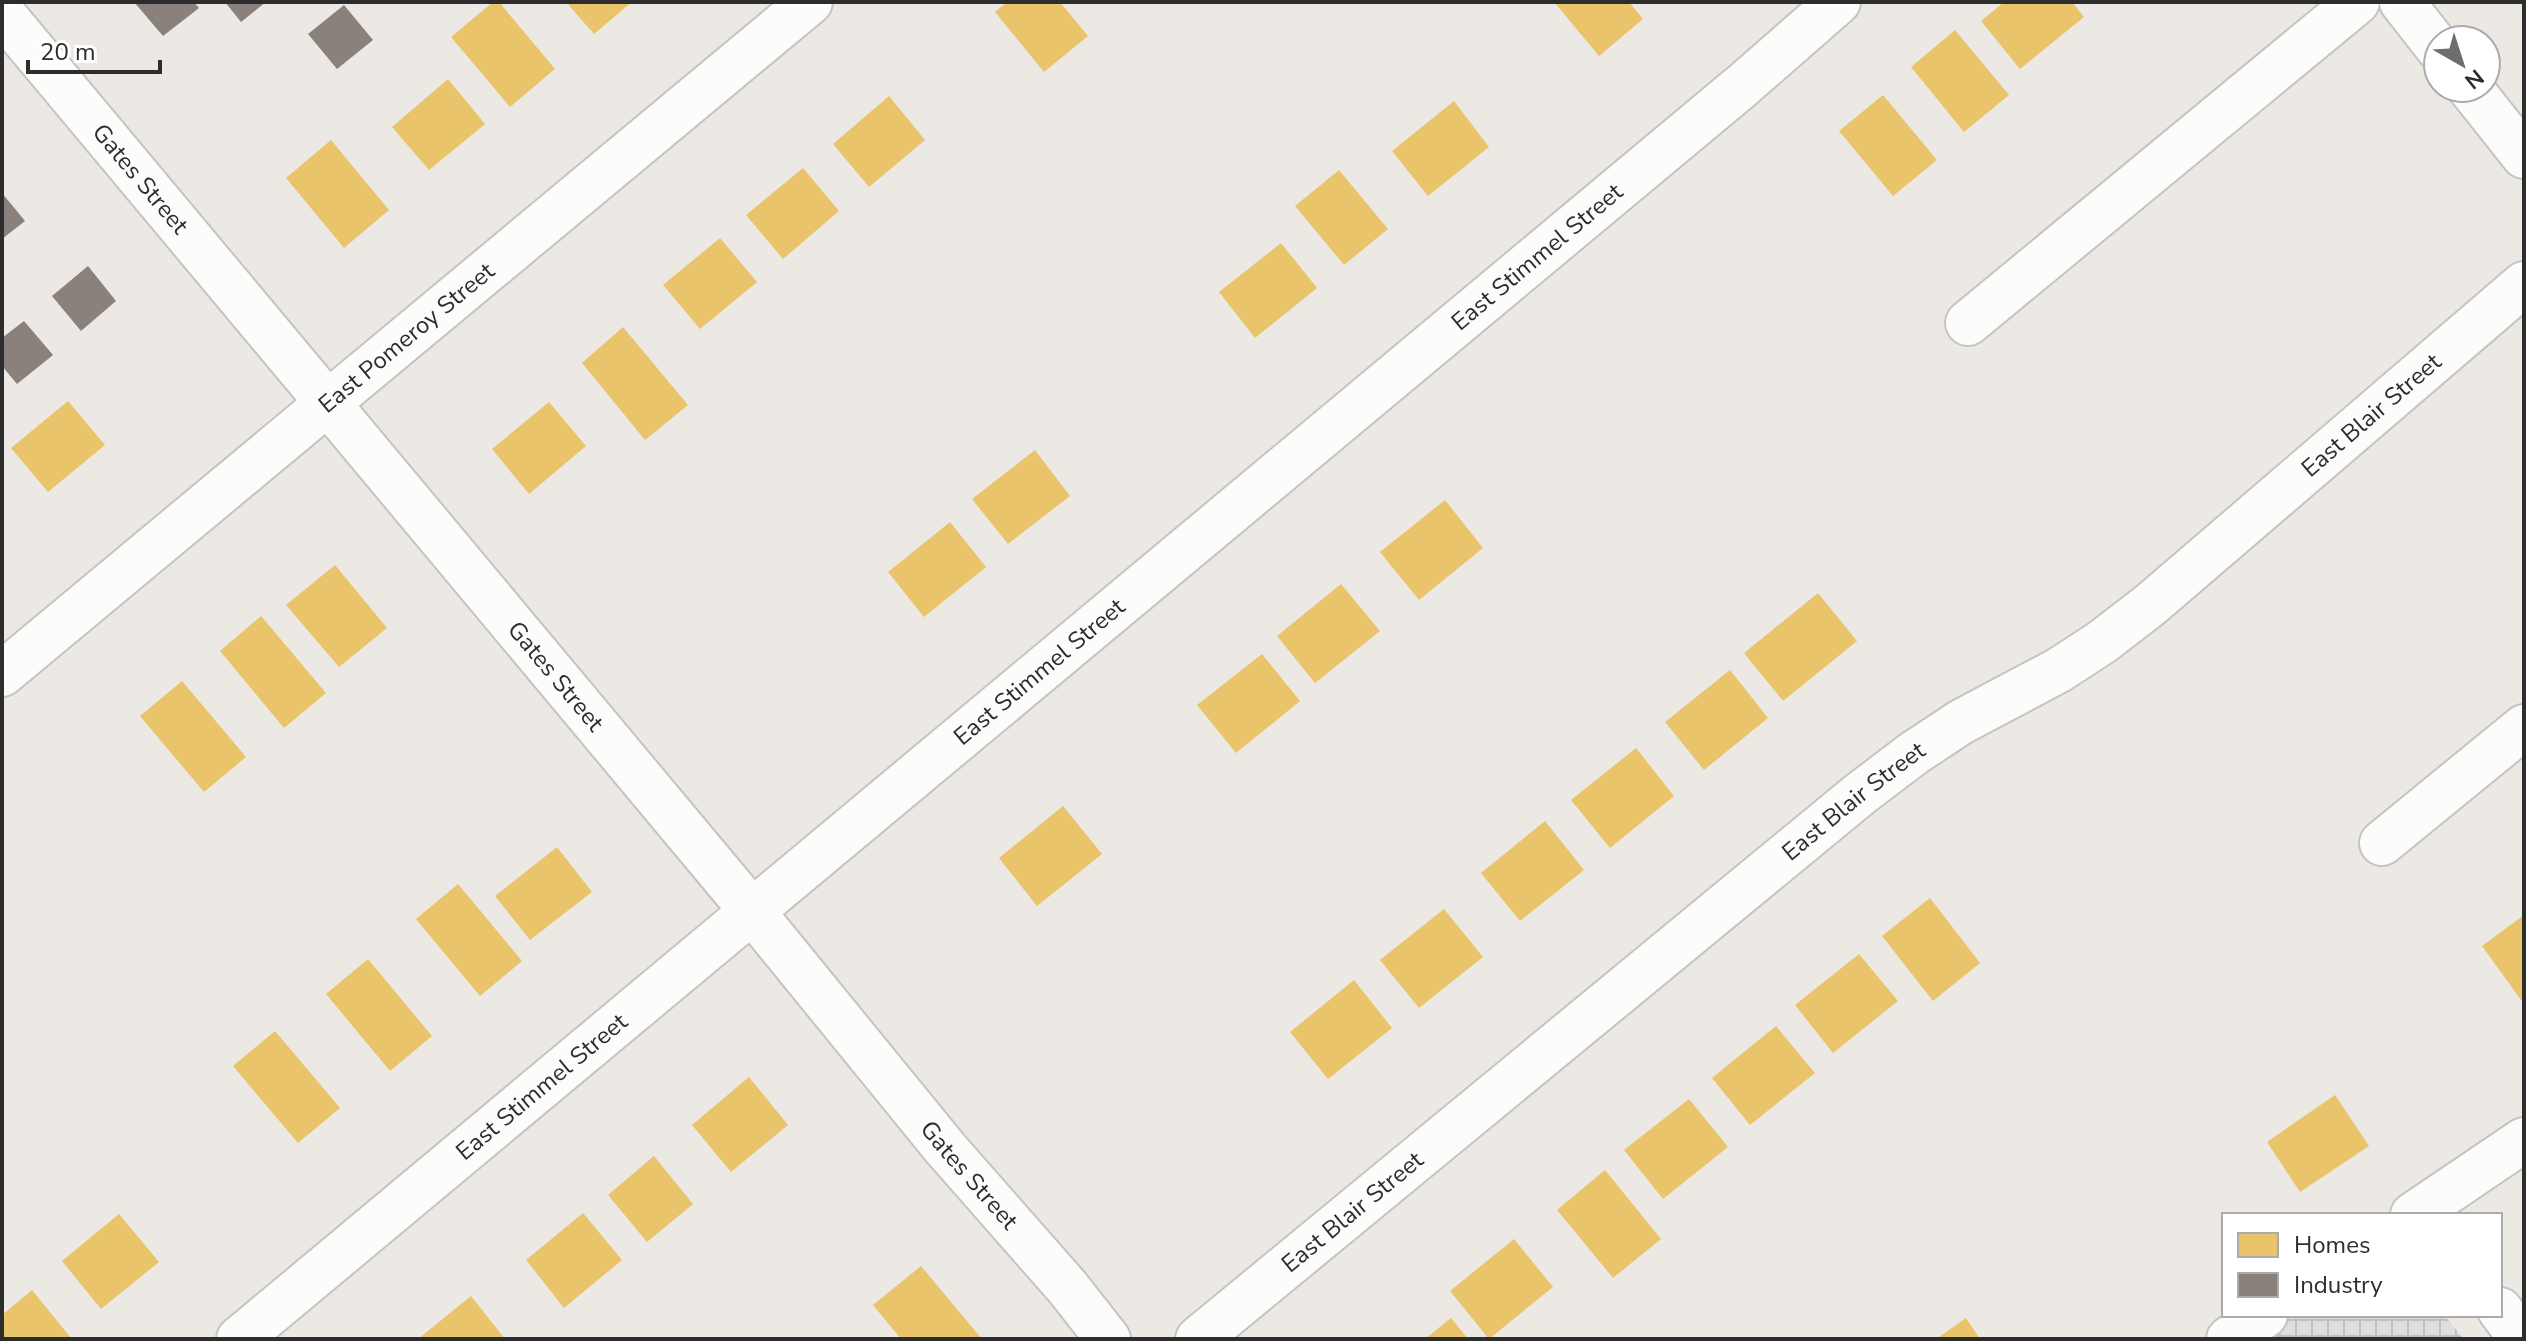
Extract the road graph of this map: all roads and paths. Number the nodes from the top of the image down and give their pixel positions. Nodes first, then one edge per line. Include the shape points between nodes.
1 (810, 2) edge
2 (1838, 2) edge
3 (2357, 2) edge
4 (2402, 2) edge
5 (2, 13) edge
6 (2422, 28) edge
7 (2483, 104) edge
8 (2524, 156) edge
9 (2524, 284) edge
10 (1968, 323) dead end
11 (327, 403) junction
12 (2, 674) edge
13 (2524, 727) edge
14 (2382, 843) dead end
15 (751, 910) junction
16 (2524, 1140) edge
17 (2421, 1213) edge
18 (2502, 1313) edge
19 (2262, 1317) edge
20 (239, 1339) edge
21 (1108, 1339) edge
22 (1198, 1339) edge
23 (2229, 1339) edge
24 (2522, 1339) edge

1 - 11 street, East Pomeroy Street
2 - 15 street, East Stimmel Street
3 - 10 street
4 - 6 street
5 - 11 street, Gates Street
7 - 8 street
9 - 22 street, East Blair Street via 2150,605 2070,663 1961,722 1860,794
11 - 12 street, East Pomeroy Street
11 - 15 street, Gates Street
13 - 14 street
15 - 20 street, East Stimmel Street
15 - 21 street, Gates Street
16 - 17 street
18 - 24 street
19 - 23 street

